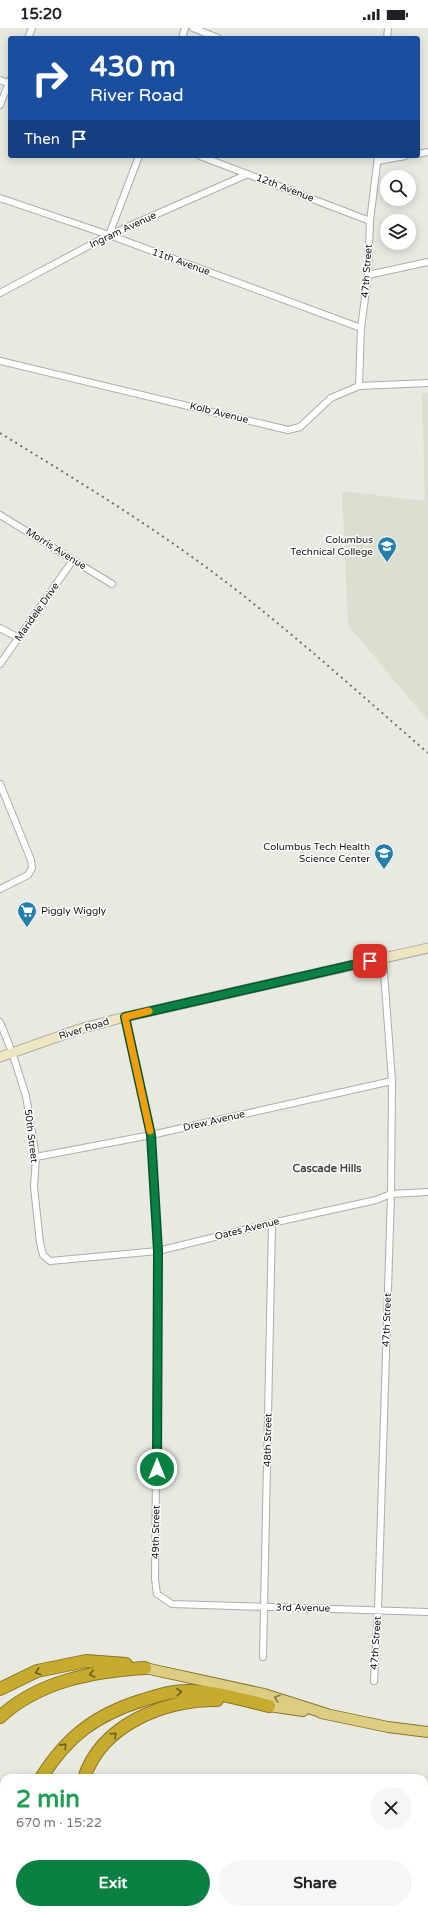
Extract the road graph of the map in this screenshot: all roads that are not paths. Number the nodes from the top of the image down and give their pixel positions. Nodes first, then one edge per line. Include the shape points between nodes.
1 (193, 28) edge
2 (213, 36) edge
3 (8, 87) edge
4 (0, 105) edge
5 (138, 158) edge
6 (205, 158) edge
7 (378, 158) edge
8 (248, 174) junction
9 (0, 198) edge
10 (370, 220) junction
11 (108, 236) junction
12 (428, 262) edge
13 (368, 275) junction
14 (0, 293) edge
15 (361, 328) junction
16 (0, 361) edge
17 (428, 383) edge
18 (359, 386) junction
19 (0, 515) edge
20 (74, 560) junction
21 (112, 584) dead end
22 (0, 628) edge
23 (19, 638) junction
24 (0, 664) edge
25 (0, 784) edge
26 (1, 888) edge
27 (428, 948) edge
28 (383, 959) junction
29 (125, 1017) junction
30 (0, 1022) edge
31 (12, 1052) junction
32 (0, 1057) edge
33 (392, 1081) junction
34 (151, 1135) junction
35 (36, 1157) junction
36 (428, 1192) edge
37 (391, 1194) junction
38 (272, 1223) junction
39 (158, 1251) junction
40 (64, 1260) joint
41 (178, 1604) joint
42 (264, 1607) junction
43 (378, 1609) junction
44 (428, 1612) edge
45 (263, 1657) dead end
46 (145, 1668) junction
47 (374, 1681) dead end
48 (0, 1689) edge
49 (269, 1706) junction
50 (327, 1714) junction
51 (0, 1717) edge
52 (428, 1732) edge
53 (45, 1774) edge
54 (86, 1774) edge

1 - 2 street
3 - 4 street
5 - 11 street
6 - 8 street, 12th Avenue
7 - 10 street, 47th Street
8 - 10 street, 12th Avenue
8 - 11 street, Ingram Avenue
9 - 11 street, 11th Avenue
10 - 13 street, 47th Street
11 - 14 street, Ingram Avenue
11 - 15 street, 11th Avenue
12 - 13 street
13 - 15 street, 47th Street
15 - 18 street, 47th Street
16 - 18 street, Kolb Avenue via 288,430 300,427 330,398
17 - 18 street, Kolb Avenue
19 - 20 street, Morris Avenue
20 - 21 street, Morris Avenue
20 - 23 street, Maridele Drive
22 - 23 street
23 - 24 street, Maridele Drive
25 - 26 street via 32,868 28,875
27 - 28 main road, River Road
28 - 29 main road, River Road
28 - 33 street, 47th Street
29 - 31 main road, River Road
29 - 34 street, 49th Street
30 - 31 street, 50th Street
31 - 32 main road, River Road
31 - 35 street, 50th Street via 26,1096
33 - 34 street, Drew Avenue
33 - 37 street, 47th Street
34 - 35 street, Drew Avenue
34 - 39 street, 49th Street
35 - 40 street, 50th Street via 34,1187 40,1243 44,1255 50,1261
36 - 37 street, Oates Avenue
37 - 38 street, Oates Avenue via 376,1200
37 - 43 street, 47th Street
38 - 39 street, Oates Avenue
38 - 42 street, 48th Street
39 - 40 street, Oates Avenue
39 - 41 street, 49th Street via 155,1579 157,1594 172,1604
41 - 42 street, 3rd Avenue
42 - 43 street, 3rd Avenue
42 - 45 street, 48th Street
43 - 44 street, 3rd Avenue
43 - 47 street, 47th Street
46 -> 48 highway via 86,1660 37,1671
50 -> 46 main road via 264,1694
46 -> 51 highway via 72,1678 18,1701
49 - 50 main road
53 -> 49 highway via 68,1743 91,1722 110,1712 159,1694 201,1692
54 -> 49 highway via 94,1757 115,1734 132,1721 160,1709 183,1702 204,1700
50 - 52 main road via 388,1727

